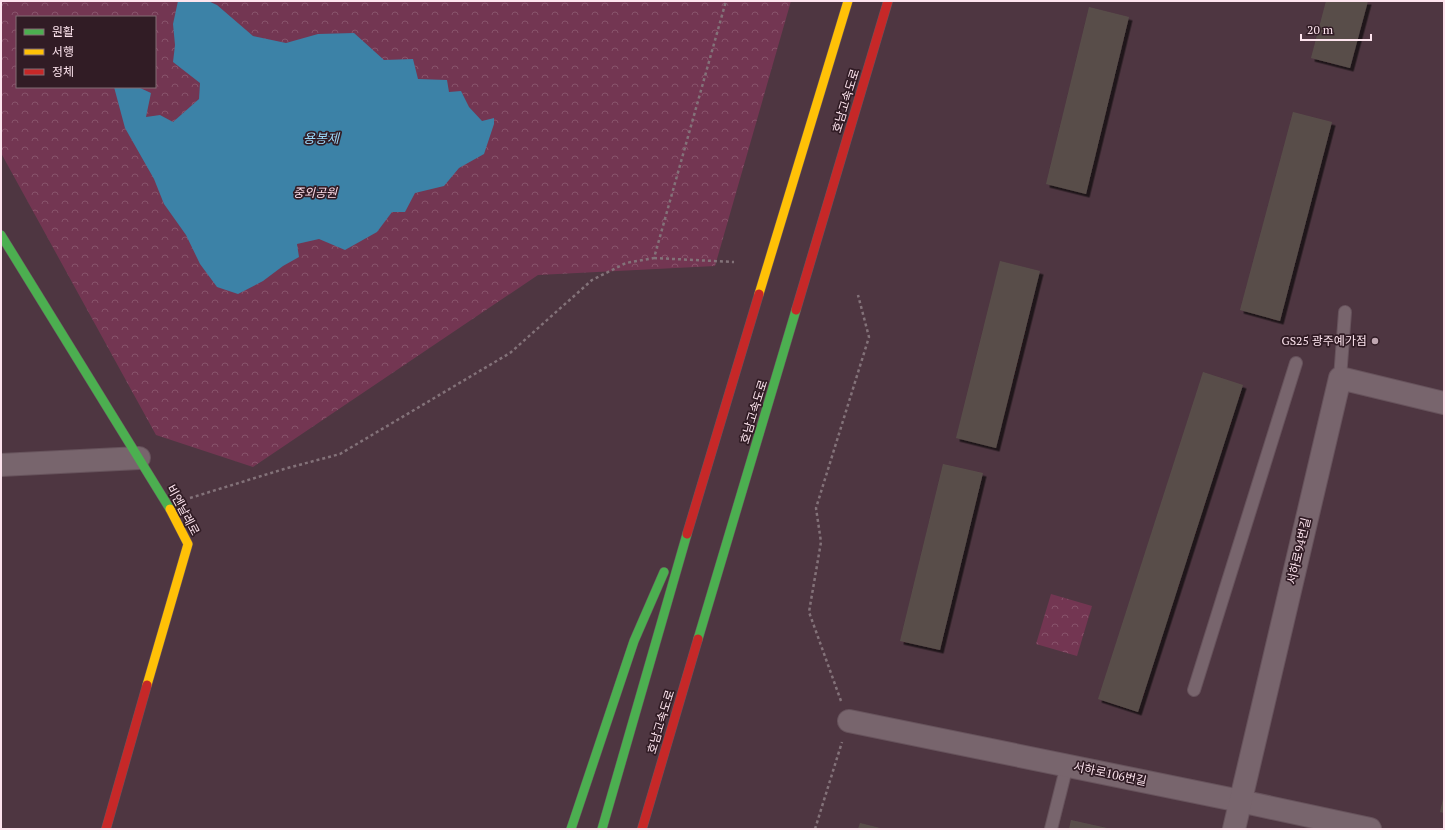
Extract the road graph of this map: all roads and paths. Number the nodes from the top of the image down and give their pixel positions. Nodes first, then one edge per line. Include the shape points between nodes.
1 (726, 1) edge
2 (848, 1) edge
3 (888, 1) edge
4 (1, 235) edge
5 (654, 258) junction
6 (734, 262) dead end
7 (858, 295) dead end
8 (1345, 312) dead end
9 (1296, 363) dead end
10 (1340, 378) junction
11 (1444, 403) edge
12 (139, 458) junction
13 (1, 465) edge
14 (697, 498) junction
15 (168, 504) junction
16 (1194, 690) dead end
17 (849, 721) junction
18 (1067, 765) junction
19 (1240, 801) junction
20 (106, 829) edge
21 (571, 829) edge
22 (602, 829) edge
23 (642, 829) edge
24 (815, 829) edge
25 (1052, 829) edge
26 (1234, 829) edge
27 (1370, 829) edge

1 - 5 path
2 - 14 main road
3 - 23 main road, 호남고속도로
4 - 12 main road, 비엔날레로
5 - 6 path
5 - 15 path via 626,263 592,280 510,353 340,454
7 - 17 path via 869,337 816,508 821,542 809,612
8 - 10 lane
9 - 16 lane
10 - 11 street
10 - 19 street, 서하로94번길
12 - 13 street
12 - 15 main road, 비엔날레로
14 - 21 main road via 634,641
14 - 22 main road
15 - 20 main road, 비엔날레로 via 188,544
17 - 18 street, 서하로106번길
17 - 24 path
18 - 19 street, 서하로106번길
18 - 25 lane
19 - 26 street, 서하로94번길
19 - 27 street, 서하로106번길

